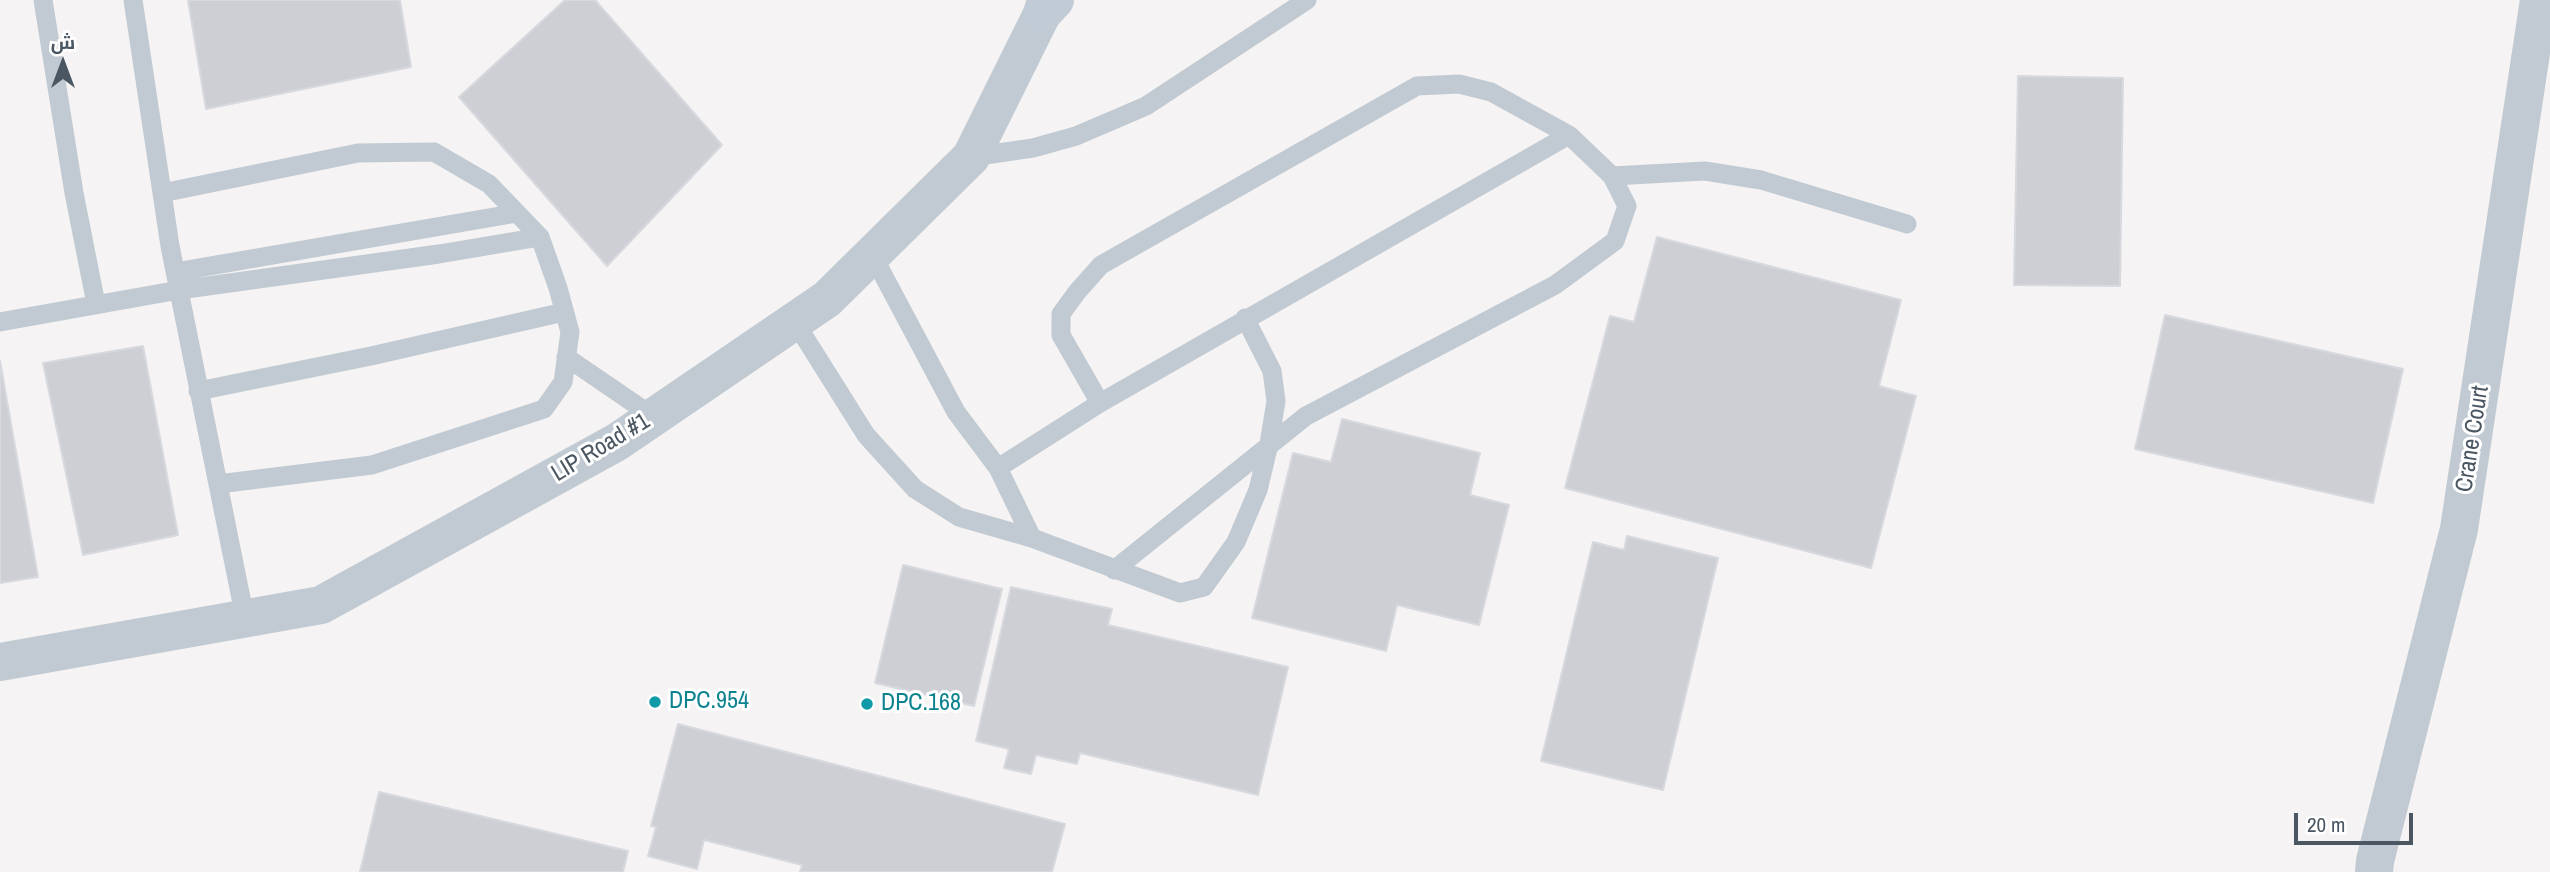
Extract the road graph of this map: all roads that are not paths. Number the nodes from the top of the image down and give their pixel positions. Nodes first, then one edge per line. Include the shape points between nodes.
1 (43, 0) edge
2 (133, 0) edge
3 (1307, 0) edge
4 (2539, 0) edge
5 (1046, 4) edge
6 (1569, 135) junction
7 (971, 157) junction
8 (1612, 176) junction
9 (162, 193) junction
10 (517, 213) junction
11 (1907, 224) dead end
12 (540, 237) junction
13 (872, 254) junction
14 (177, 281) junction
15 (96, 304) junction
16 (564, 312) junction
17 (1245, 318) junction
18 (0, 322) edge
19 (795, 322) junction
20 (566, 357) junction
21 (198, 391) junction
22 (1100, 403) junction
23 (654, 417) junction
24 (1269, 444) junction
25 (998, 468) junction
26 (218, 484) junction
27 (1032, 538) junction
28 (1114, 569) junction
29 (245, 618) junction
30 (0, 662) edge
31 (2374, 872) edge

1 - 15 lane
2 - 9 lane
3 - 7 lane via 1146,106 1076,136
4 - 31 street, Crane Court via 2459,529
5 - 7 street, LIP Road #1
6 - 8 lane
6 - 17 lane
6 - 22 lane via 1491,92 1459,84 1418,86 1101,265 1061,314 1061,335
7 - 13 street, LIP Road #1
8 - 11 lane via 1705,171 1761,180
8 - 24 lane via 1627,206 1615,241 1555,285 1306,415
9 - 10 lane via 358,153 434,152 489,184
9 - 14 lane
10 - 12 lane
10 - 14 lane
12 - 14 lane via 439,254
12 - 16 lane
13 - 19 street, LIP Road #1 via 827,299
13 - 25 lane via 956,412
14 - 15 lane
14 - 21 lane
15 - 18 lane
16 - 20 lane via 570,332
16 - 21 lane
17 - 22 lane
17 - 24 lane via 1272,370 1276,401
19 - 23 street, LIP Road #1
19 - 27 lane via 866,435 915,489 959,517
20 - 23 lane
20 - 26 lane via 563,382 544,409 372,465
21 - 26 lane
22 - 25 lane
23 - 29 street, LIP Road #1 via 606,449 321,604
24 - 28 lane
24 - 28 lane via 1258,490 1236,542 1204,587 1180,593
25 - 27 lane
26 - 29 lane
27 - 28 lane
29 - 30 street, LIP Road #1

